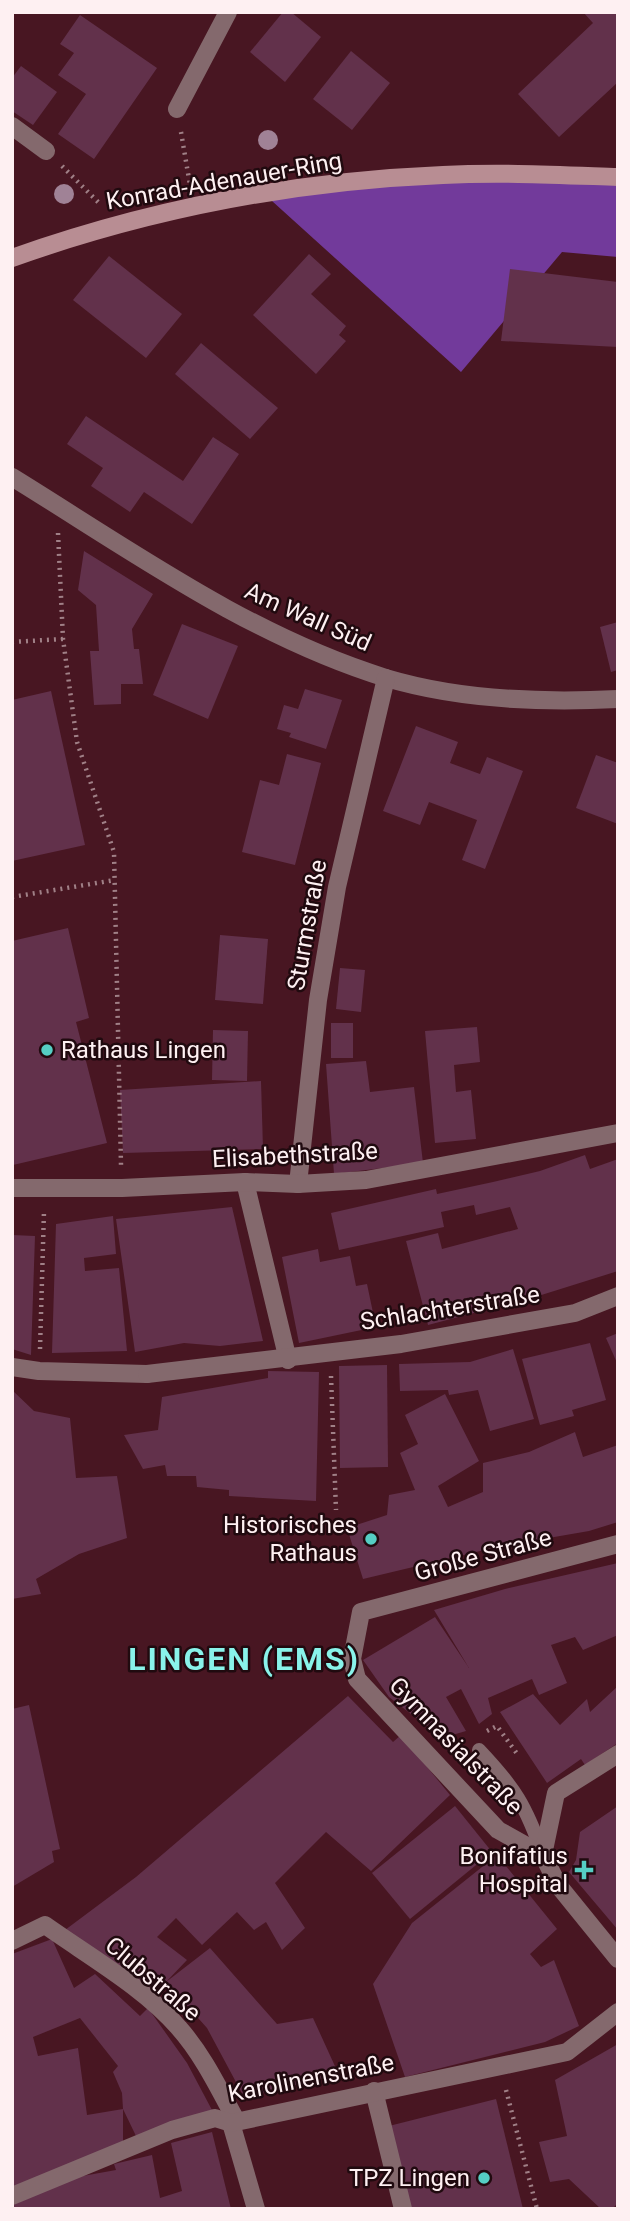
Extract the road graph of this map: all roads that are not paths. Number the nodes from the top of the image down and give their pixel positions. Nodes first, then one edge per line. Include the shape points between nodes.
1 (228, 12) edge
2 (177, 109) road end
3 (12, 126) edge
4 (46, 151) road end
5 (618, 177) edge
6 (12, 257) edge
7 (12, 477) edge
8 (386, 678) junction
9 (618, 699) edge
10 (618, 1133) edge
11 (245, 1182) junction
12 (298, 1184) junction
13 (12, 1188) edge
14 (618, 1296) edge
15 (288, 1360) junction
16 (12, 1367) edge
17 (618, 1544) edge
18 (360, 1612) joint
19 (479, 1750) dead end
20 (618, 1754) edge
21 (543, 1855) junction
22 (12, 1941) edge
23 (618, 1959) edge
24 (618, 2012) edge
25 (374, 2091) junction
26 (234, 2122) junction
27 (12, 2196) edge
28 (256, 2209) edge
29 (403, 2209) edge

1 - 2 street
3 - 4 street
5 - 6 main road, Konrad-Adenauer-Ring via 443,175 309,186 119,223
7 - 8 street, Am Wall Süd via 206,598
8 - 9 street, Am Wall Süd via 469,696 567,702
8 - 12 street, Sturmstraße via 337,887 318,1000
10 - 12 street, Elisabethstraße via 366,1180
11 - 12 street, Elisabethstraße
11 - 13 street, Elisabethstraße
11 - 15 street
14 - 15 street, Schlachterstraße via 575,1312
15 - 16 street, Schlachterstraße via 147,1374
17 - 18 street, Große Straße
18 - 21 street, Gymnasialstraße via 352,1659 357,1679 498,1830
19 - 21 lane via 527,1808
20 - 21 street via 556,1793
21 - 23 street via 558,1885
22 - 26 street, Clubstraße via 45,1925 132,1987 178,2026 201,2058
24 - 25 street, Karolinenstraße via 567,2052
25 - 26 street, Karolinenstraße
25 - 29 street
26 - 27 street, Karolinenstraße via 215,2118 172,2130
26 - 28 street, Clubstraße

